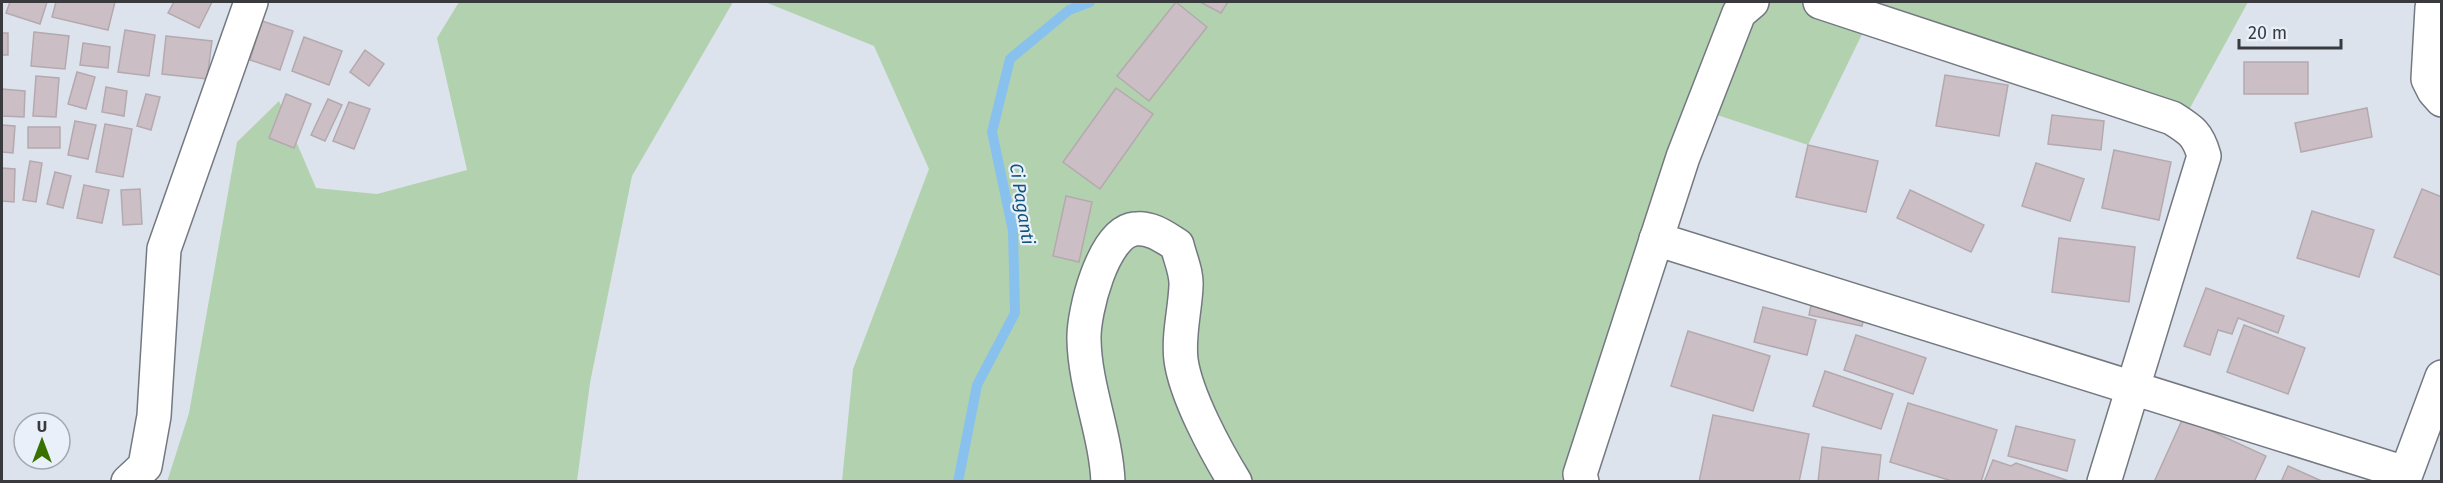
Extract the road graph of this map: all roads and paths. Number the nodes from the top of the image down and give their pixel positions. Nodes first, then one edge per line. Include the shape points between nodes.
1 (251, 2) edge
2 (1752, 2) edge
3 (1820, 2) edge
4 (2436, 11) edge
5 (2442, 100) edge
6 (1656, 239) junction
7 (2442, 377) edge
8 (2132, 388) junction
9 (2404, 477) edge
10 (128, 482) edge
11 (1108, 482) edge
12 (1235, 482) edge
13 (1582, 482) edge
14 (2104, 482) edge

1 - 10 street via 164,249 154,416 145,466
2 - 6 street via 1739,13
3 - 8 street via 2172,118 2200,140 2204,156
4 - 5 street via 2428,79
6 - 8 street
6 - 13 street via 1580,474
7 - 9 street
8 - 9 street
8 - 14 street
11 - 12 street via 1084,339 1096,276 1121,234 1135,229 1155,231 1177,245 1187,283 1180,331 1181,361 1195,404

